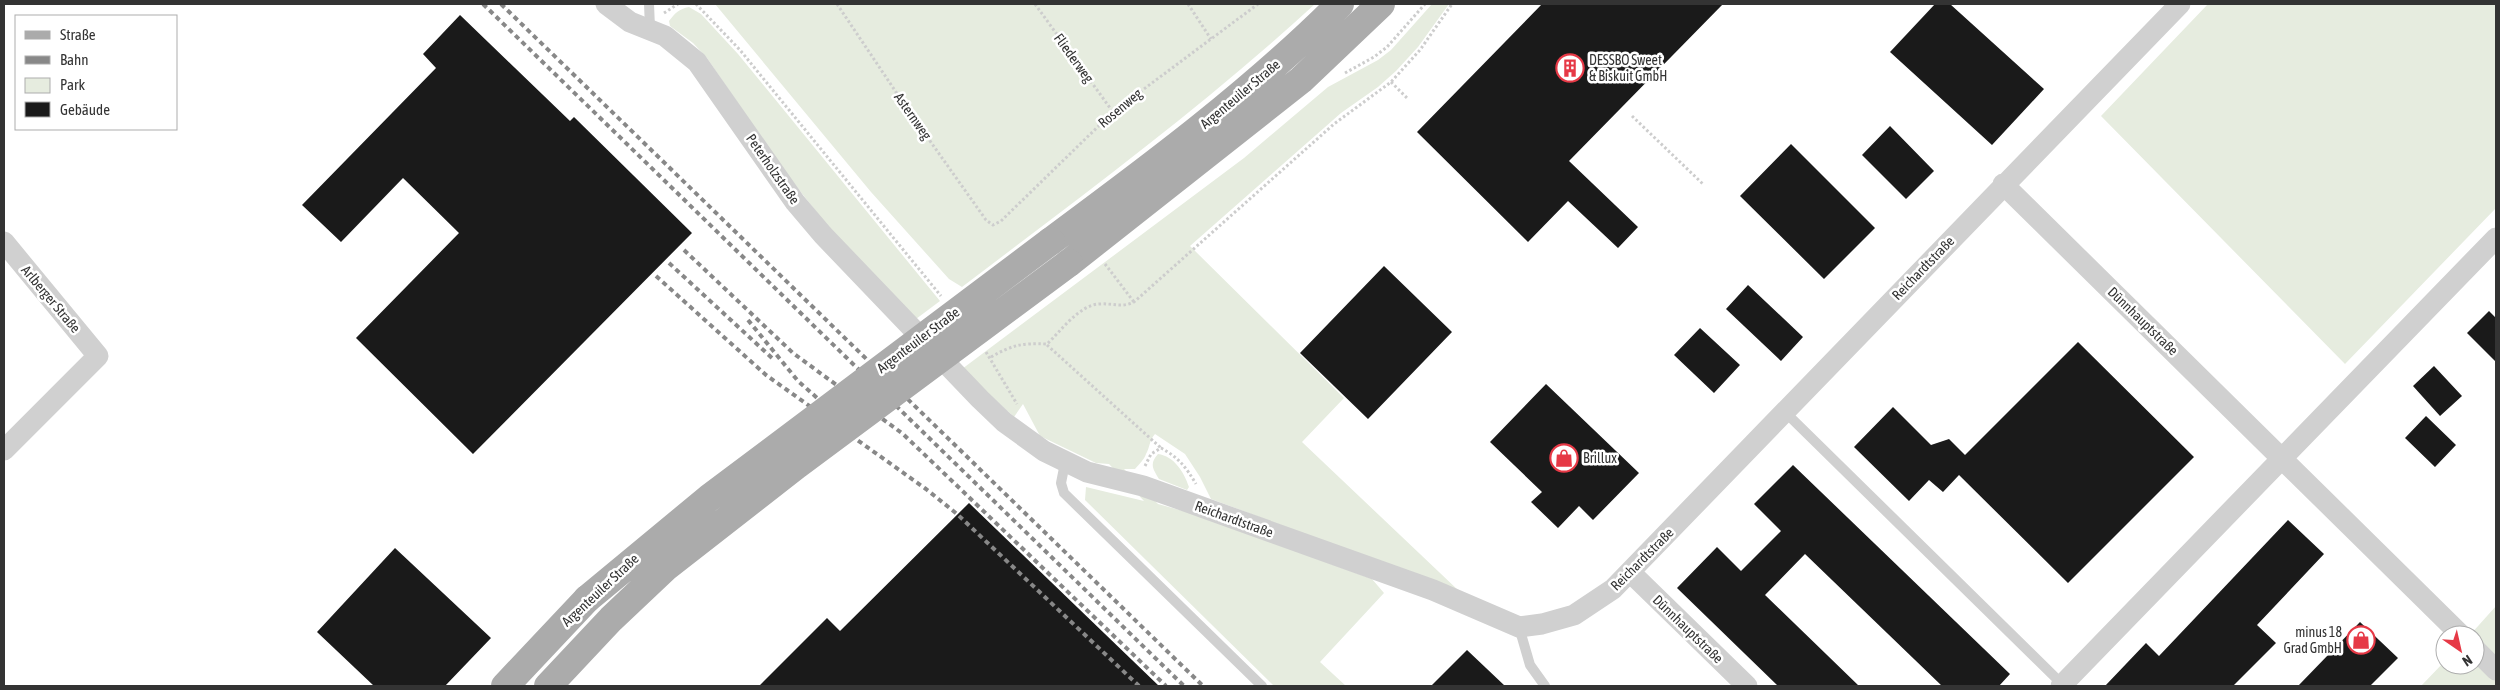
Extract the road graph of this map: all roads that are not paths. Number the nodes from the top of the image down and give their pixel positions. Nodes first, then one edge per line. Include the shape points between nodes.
1 (606, 4) edge
2 (649, 4) edge
3 (1340, 4) edge
4 (1381, 4) edge
5 (2180, 4) edge
6 (650, 28) junction
7 (2004, 184) junction
8 (2496, 238) edge
9 (4, 242) edge
10 (932, 351) joint
11 (1785, 412) junction
12 (4, 450) edge
13 (2282, 458) junction
14 (1065, 463) junction
15 (1630, 572) junction
16 (2451, 625) edge
17 (1519, 627) junction
18 (2485, 659) edge
19 (2496, 670) edge
20 (505, 686) edge
21 (548, 686) edge
22 (1262, 686) edge
23 (1545, 686) edge
24 (1747, 686) edge
25 (2062, 686) edge

1 - 6 street, Peterholzstraße via 630,22
2 - 6 lane
3 - 20 main road, Argenteuiler Straße, bridge via 1255,83 1167,155 648,547 588,599
4 - 21 main road, Argenteuiler Straße, bridge via 1301,80 1069,263 797,465 665,568
5 - 7 street, Reichardtstraße
6 - 10 street, Peterholzstraße via 679,45 697,62 795,202
7 - 11 street, Reichardtstraße
7 - 13 street, Dünnhauptstraße
8 - 13 street
9 - 12 street, Arlberger Straße via 98,356
10 - 14 street, Reichardtstraße via 1027,440
11 - 15 street, Reichardtstraße
11 - 25 lane
13 - 16 street, Dünnhauptstraße
13 - 25 street
14 - 17 street, Reichardtstraße via 1143,486 1433,590
14 - 22 lane via 1061,483 1064,492
15 - 17 street, Reichardtstraße via 1613,590 1574,615
15 - 24 street, Dünnhauptstraße
17 - 23 lane via 1530,665
18 - 19 street

